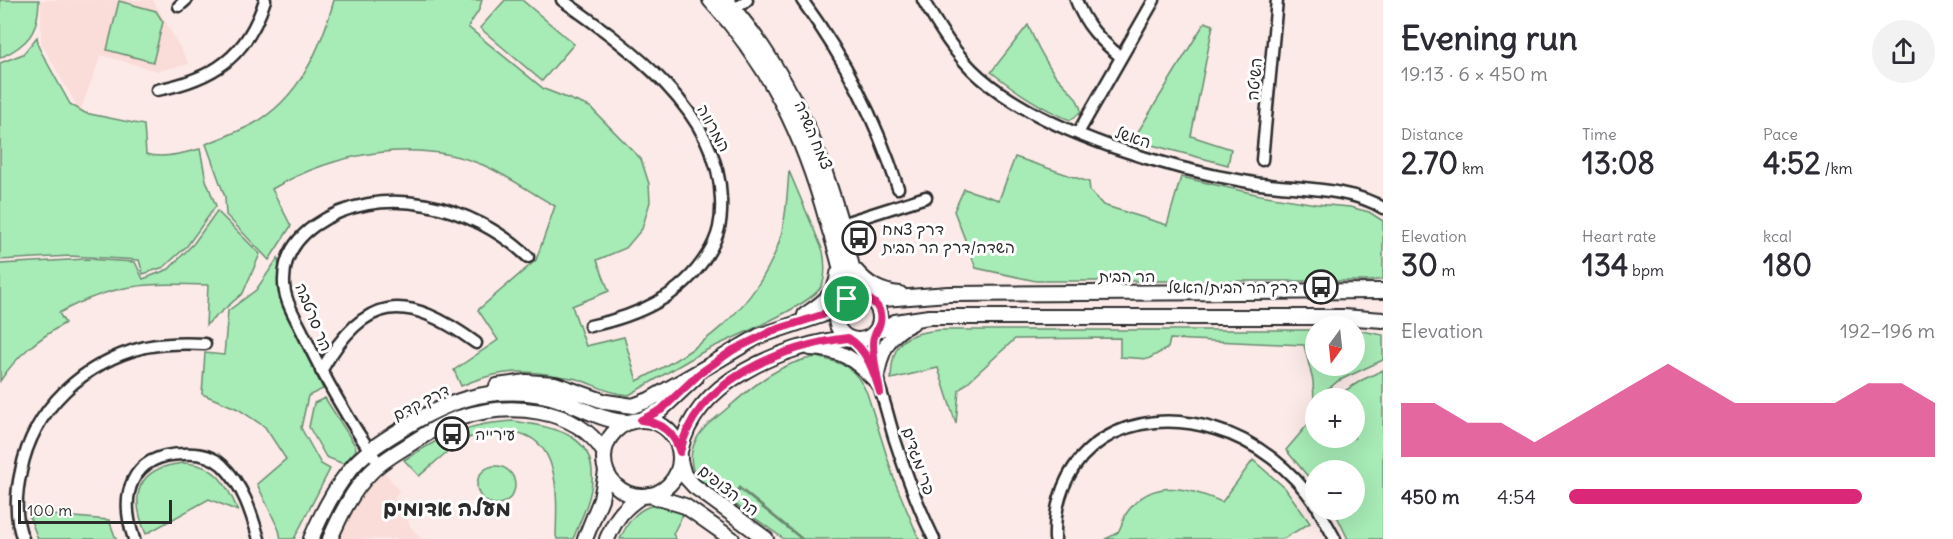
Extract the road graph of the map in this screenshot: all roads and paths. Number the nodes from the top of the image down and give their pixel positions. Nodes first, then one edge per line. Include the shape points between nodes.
1 (265, 0) edge
2 (562, 0) edge
3 (710, 0) edge
4 (747, 0) edge
5 (802, 0) edge
6 (923, 0) edge
7 (1076, 0) edge
8 (1154, 0) edge
9 (1277, 0) edge
10 (728, 9) edge
11 (1121, 57) junction
12 (157, 90) dead end
13 (1078, 133) junction
14 (1262, 160) dead end
15 (898, 188) dead end
16 (926, 197) dead end
17 (1383, 208) edge
18 (841, 224) junction
19 (528, 256) dead end
20 (838, 260) junction
21 (852, 267) junction
22 (1383, 291) edge
23 (926, 295) junction
24 (869, 299) junction
25 (842, 303) junction
26 (937, 316) junction
27 (1383, 320) edge
28 (789, 325) junction
29 (590, 326) dead end
30 (875, 333) junction
31 (849, 339) junction
32 (476, 343) dead end
33 (205, 344) dead end
34 (797, 349) junction
35 (722, 357) junction
36 (321, 371) junction
37 (878, 383) junction
38 (461, 400) junction
39 (635, 421) junction
40 (370, 450) junction
41 (604, 452) junction
42 (680, 456) junction
43 (380, 465) junction
44 (606, 472) junction
45 (1305, 490) edge
46 (645, 495) junction
47 (1325, 520) edge
48 (23, 539) edge
49 (134, 539) edge
50 (259, 539) edge
51 (311, 539) edge
52 (330, 539) edge
53 (585, 539) edge
54 (607, 539) edge
55 (732, 539) edge
56 (766, 539) edge
57 (934, 539) edge
58 (1054, 539) edge
59 (1335, 539) edge

1 - 12 street via 252,32 229,60 195,80
2 - 29 street, המרווה via 631,52 672,92 710,146 720,180 719,231 692,276 644,309 623,319
3 - 10 main road, צמח השדה
4 - 10 street
5 - 15 street via 855,82
6 - 13 street, האשל via 956,51 979,76 1020,104
7 - 11 street via 1096,36
8 - 11 street
9 - 14 street, השיטה
10 - 18 main road, צמח השדה via 776,64 807,125
10 - 20 main road, צמח השדה via 796,129 813,172
11 - 13 street
13 - 17 street, האשל via 1123,151 1220,177 1349,195
16 - 18 street
18 - 21 main road, צמח השדה
19 - 36 street, הר סרטבה via 497,231 463,215 427,205 376,203 324,219 293,246 284,270 290,307
20 - 25 main road, צמח השדה via 843,278
20 - 28 main road via 838,278 832,293
21 - 23 main road via 865,282 880,290
21 - 24 main road, צמח השדה via 857,283
22 - 23 main road, הר הבית
23 - 24 main road, הר הבית
24 - 25 main road via 854,296
24 - 30 main road via 881,316
25 - 28 main road via 822,315
25 - 31 main road via 836,323
26 - 27 main road
26 - 30 main road via 906,319
26 - 37 main road via 905,326 892,336 884,348
28 - 35 main road
30 - 31 main road via 864,340
30 - 37 street, פרי מגדים
31 - 34 main road
31 - 37 street, פרי מגדים via 861,349
32 - 36 street via 436,317 406,308 389,308 373,313 349,330
33 - 48 street via 162,344 125,354 82,377 52,403 39,421 22,462 17,506
34 - 37 main road via 824,349 847,356
34 - 42 main road via 778,355 716,392 690,422
35 - 38 main road via 633,406 542,382 491,387
35 - 39 main road via 661,410
36 - 40 street, הר סרטבה
37 - 57 street, פרי מגדים via 914,497
38 - 39 main road, דרך קדם via 498,393 541,395 572,403 610,421
38 - 40 main road, דרך קדם via 434,410
39 - 41 main road via 614,432
39 - 42 main road via 657,423 665,428 675,439
40 - 43 street, הר סרטבה
40 - 51 main road, דרך קדם via 337,488
41 - 43 main road, דרך קדם via 592,436 566,419 507,410 457,419
41 - 44 main road
42 - 46 main road via 668,486
42 - 56 main road, הר הצופים via 684,475 694,486
43 - 52 main road, דרך קדם via 351,497
44 - 46 main road via 624,491
44 - 53 main road via 601,499
45 - 58 street via 1283,467 1252,445 1216,429 1192,423 1137,424 1103,439 1076,463 1059,494
46 - 54 main road via 625,507
46 - 55 main road via 685,506
47 - 59 street
49 - 50 street via 127,513 132,480 148,462 186,454 210,457 233,477 243,492

